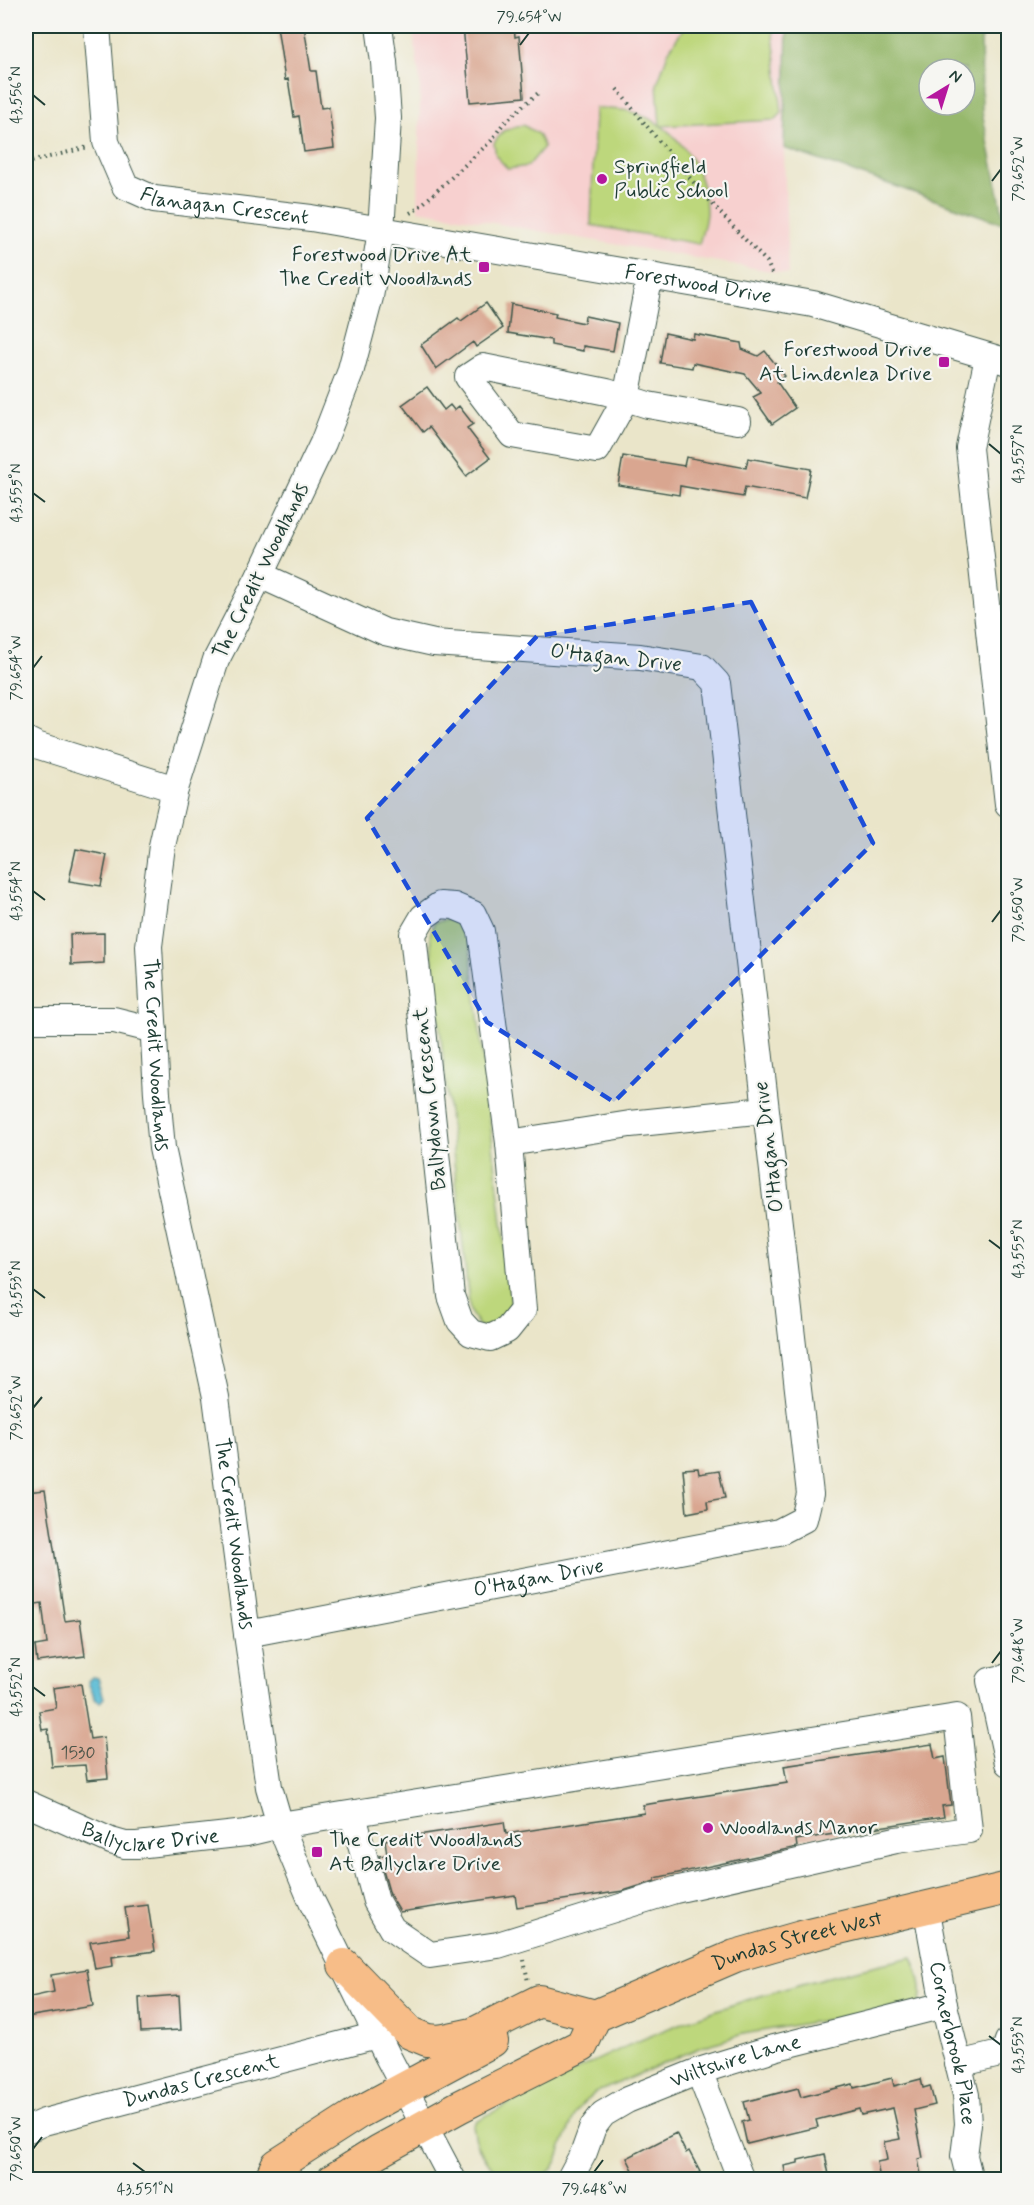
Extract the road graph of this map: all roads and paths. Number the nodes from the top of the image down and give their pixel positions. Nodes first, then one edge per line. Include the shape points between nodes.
1 (98, 26) edge
2 (379, 26) edge
3 (617, 89) dead end
4 (538, 93) dead end
5 (106, 142) junction
6 (26, 163) edge
7 (381, 231) junction
8 (650, 275) junction
9 (780, 298) junction
10 (998, 360) edge
11 (626, 398) junction
12 (738, 421) dead end
13 (260, 575) junction
14 (26, 740) edge
15 (175, 789) junction
16 (1008, 804) edge
17 (26, 1020) edge
18 (154, 1030) junction
19 (765, 1110) junction
20 (509, 1143) junction
21 (247, 1634) junction
22 (1008, 1677) edge
23 (1008, 1763) edge
24 (26, 1803) edge
25 (353, 1815) junction
26 (280, 1825) junction
27 (1008, 1888) edge
28 (926, 1906) junction
29 (519, 1938) junction
30 (344, 1965) junction
31 (530, 1994) dead end
32 (944, 2005) junction
33 (563, 2007) junction
34 (595, 2016) junction
35 (377, 2034) junction
36 (1007, 2048) edge
37 (958, 2064) junction
38 (699, 2072) junction
39 (405, 2088) junction
40 (425, 2126) junction
41 (26, 2130) edge
42 (270, 2180) edge
43 (333, 2180) edge
44 (453, 2180) edge
45 (570, 2180) edge
46 (741, 2180) edge
47 (970, 2180) edge

1 - 5 street, Flanagan Crescent
2 - 7 street, The Credit Woodlands via 388,118
3 - 9 path via 691,181 767,262
4 - 7 path via 417,209
5 - 6 path
5 - 7 street, Flanagan Crescent via 125,186 154,199 311,218
7 - 8 street, Forestwood Drive
7 - 13 street, The Credit Woodlands via 351,373 323,443
8 - 9 street, Forestwood Drive
8 - 11 street
9 - 10 street, Forestwood Drive via 813,304
10 - 16 street via 969,448
11 - 11 street via 597,450 512,435 468,377 483,366
11 - 12 street
13 - 15 street, The Credit Woodlands via 216,660
13 - 19 street, O'Hagan Drive via 385,632 434,643 640,657 702,667 717,683
14 - 15 street
15 - 18 street, The Credit Woodlands via 162,846 149,946
17 - 18 street via 114,1020
18 - 21 street, The Credit Woodlands via 162,1148 216,1397
19 - 20 street via 630,1124
19 - 21 street, O'Hagan Drive via 810,1494 804,1519 779,1532
20 - 20 street, Ballydown Crescent via 481,931 473,914 440,905 423,917 413,934 451,1296 460,1321 471,1334 490,1338 507,1330 523,1310
21 - 26 street, The Credit Woodlands via 269,1787
22 - 23 street via 990,1681
24 - 26 street, Ballyclare Drive via 125,1845 246,1833
25 - 26 street, Ballyclare Drive
25 - 29 street via 376,1901 392,1929 430,1955
25 - 29 street, Ballyclare Drive via 957,1718 969,1830 896,1840 675,1890
26 - 30 street, The Credit Woodlands
27 - 28 main road, Dundas Street West
28 - 32 street, Cornerbrook Place
28 - 34 main road, Dundas Street West via 735,1956
29 - 31 path
30 - 33 main road via 410,2034 427,2040 473,2034 539,2001
30 - 35 street, The Credit Woodlands
32 - 37 street, Cornerbrook Place
32 - 38 street, Wiltshire Lane via 774,2048
33 - 34 main road
33 - 39 main road
34 - 40 main road via 582,2045
35 - 39 street, The Credit Woodlands
35 - 41 street, Dundas Crescent
36 - 37 street
37 - 47 street, Cornerbrook Place via 966,2095 964,2156
38 - 45 street, Wiltshire Lane via 627,2100 603,2114 593,2127
38 - 46 street
39 - 40 street, The Credit Woodlands
39 - 42 main road via 277,2164
40 - 43 main road
40 - 44 street, The Credit Woodlands

